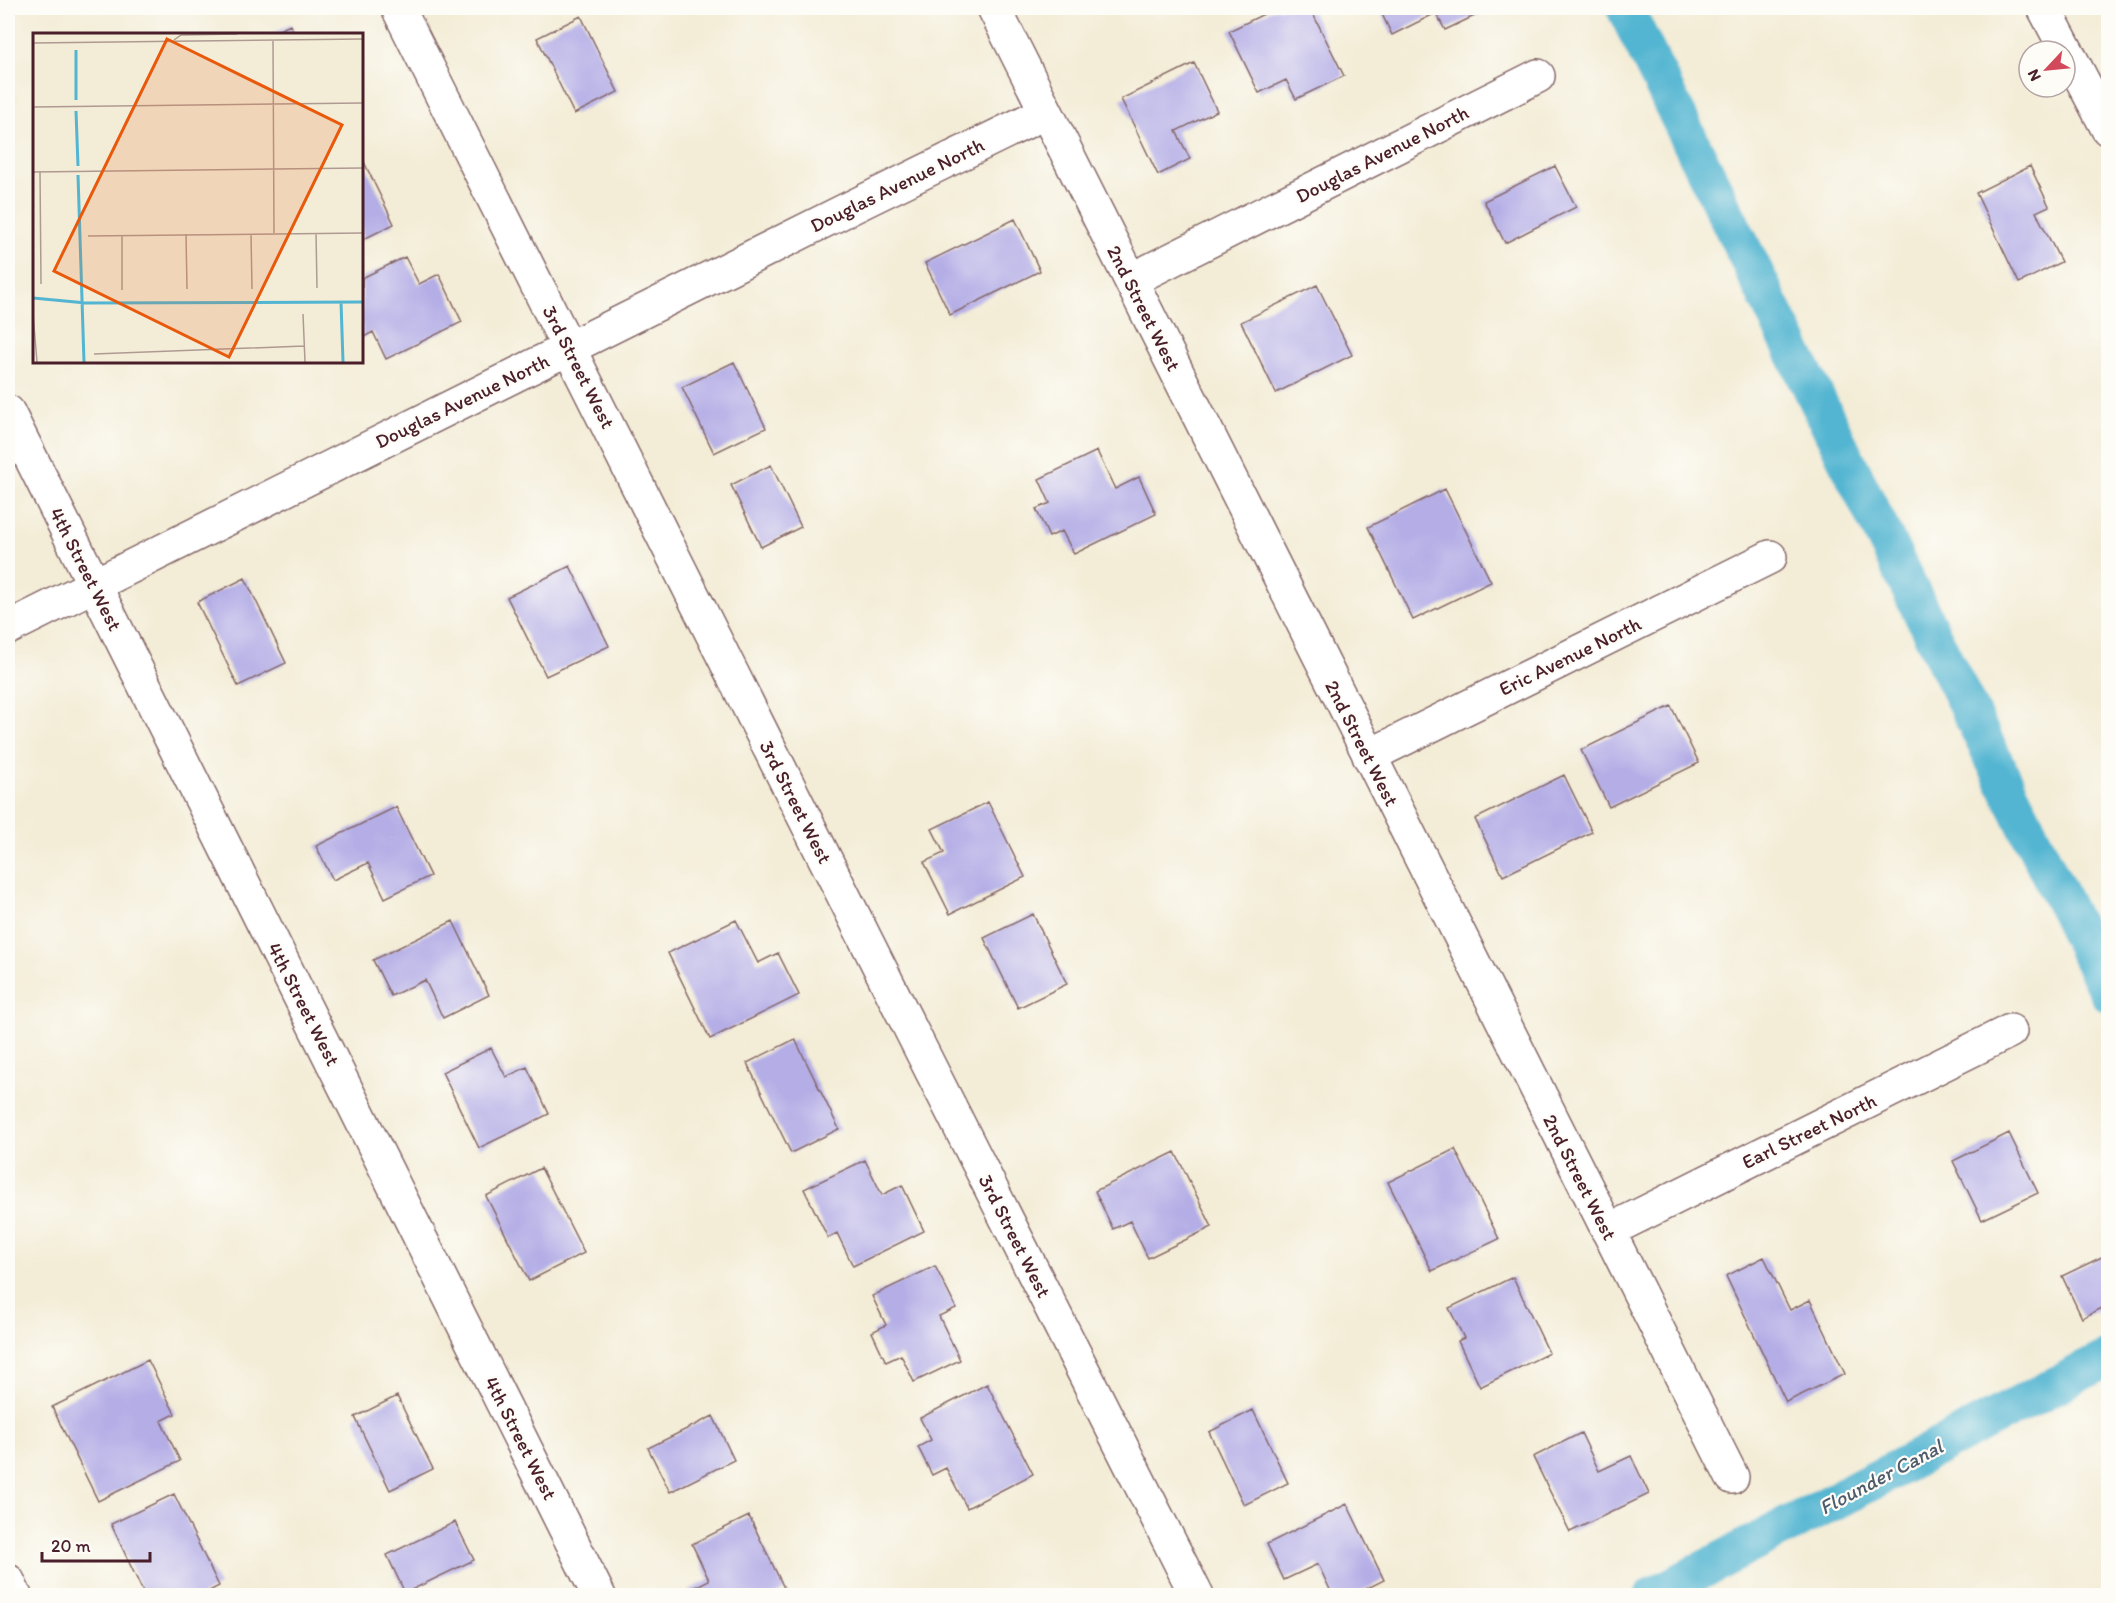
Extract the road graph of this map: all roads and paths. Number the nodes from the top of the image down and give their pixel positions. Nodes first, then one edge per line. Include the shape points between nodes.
1 (398, 8) edge
2 (993, 8) edge
3 (2044, 8) edge
4 (1538, 76) dead end
5 (1046, 112) junction
6 (2109, 129) edge
7 (1131, 280) junction
8 (569, 348) junction
9 (8, 412) edge
10 (1770, 557) dead end
11 (94, 585) junction
12 (8, 628) edge
13 (1369, 756) junction
14 (2010, 1031) dead end
15 (1608, 1231) junction
16 (1732, 1478) dead end
17 (8, 1581) edge
18 (15, 1596) edge
19 (599, 1596) edge
20 (1197, 1596) edge

1 - 8 street, 3rd Street West
2 - 5 street, 2nd Street West
3 - 6 street
4 - 7 street, Douglas Avenue North
5 - 7 street, 2nd Street West
5 - 8 street, Douglas Avenue North
7 - 13 street, 2nd Street West
8 - 11 street, Douglas Avenue North
8 - 20 street, 3rd Street West
9 - 11 street, 4th Street West
10 - 13 street, Eric Avenue North
11 - 12 street, Douglas Avenue North
11 - 19 street, 4th Street West
13 - 15 street, 2nd Street West
14 - 15 street, Earl Street North
15 - 16 street, 2nd Street West
17 - 18 street

